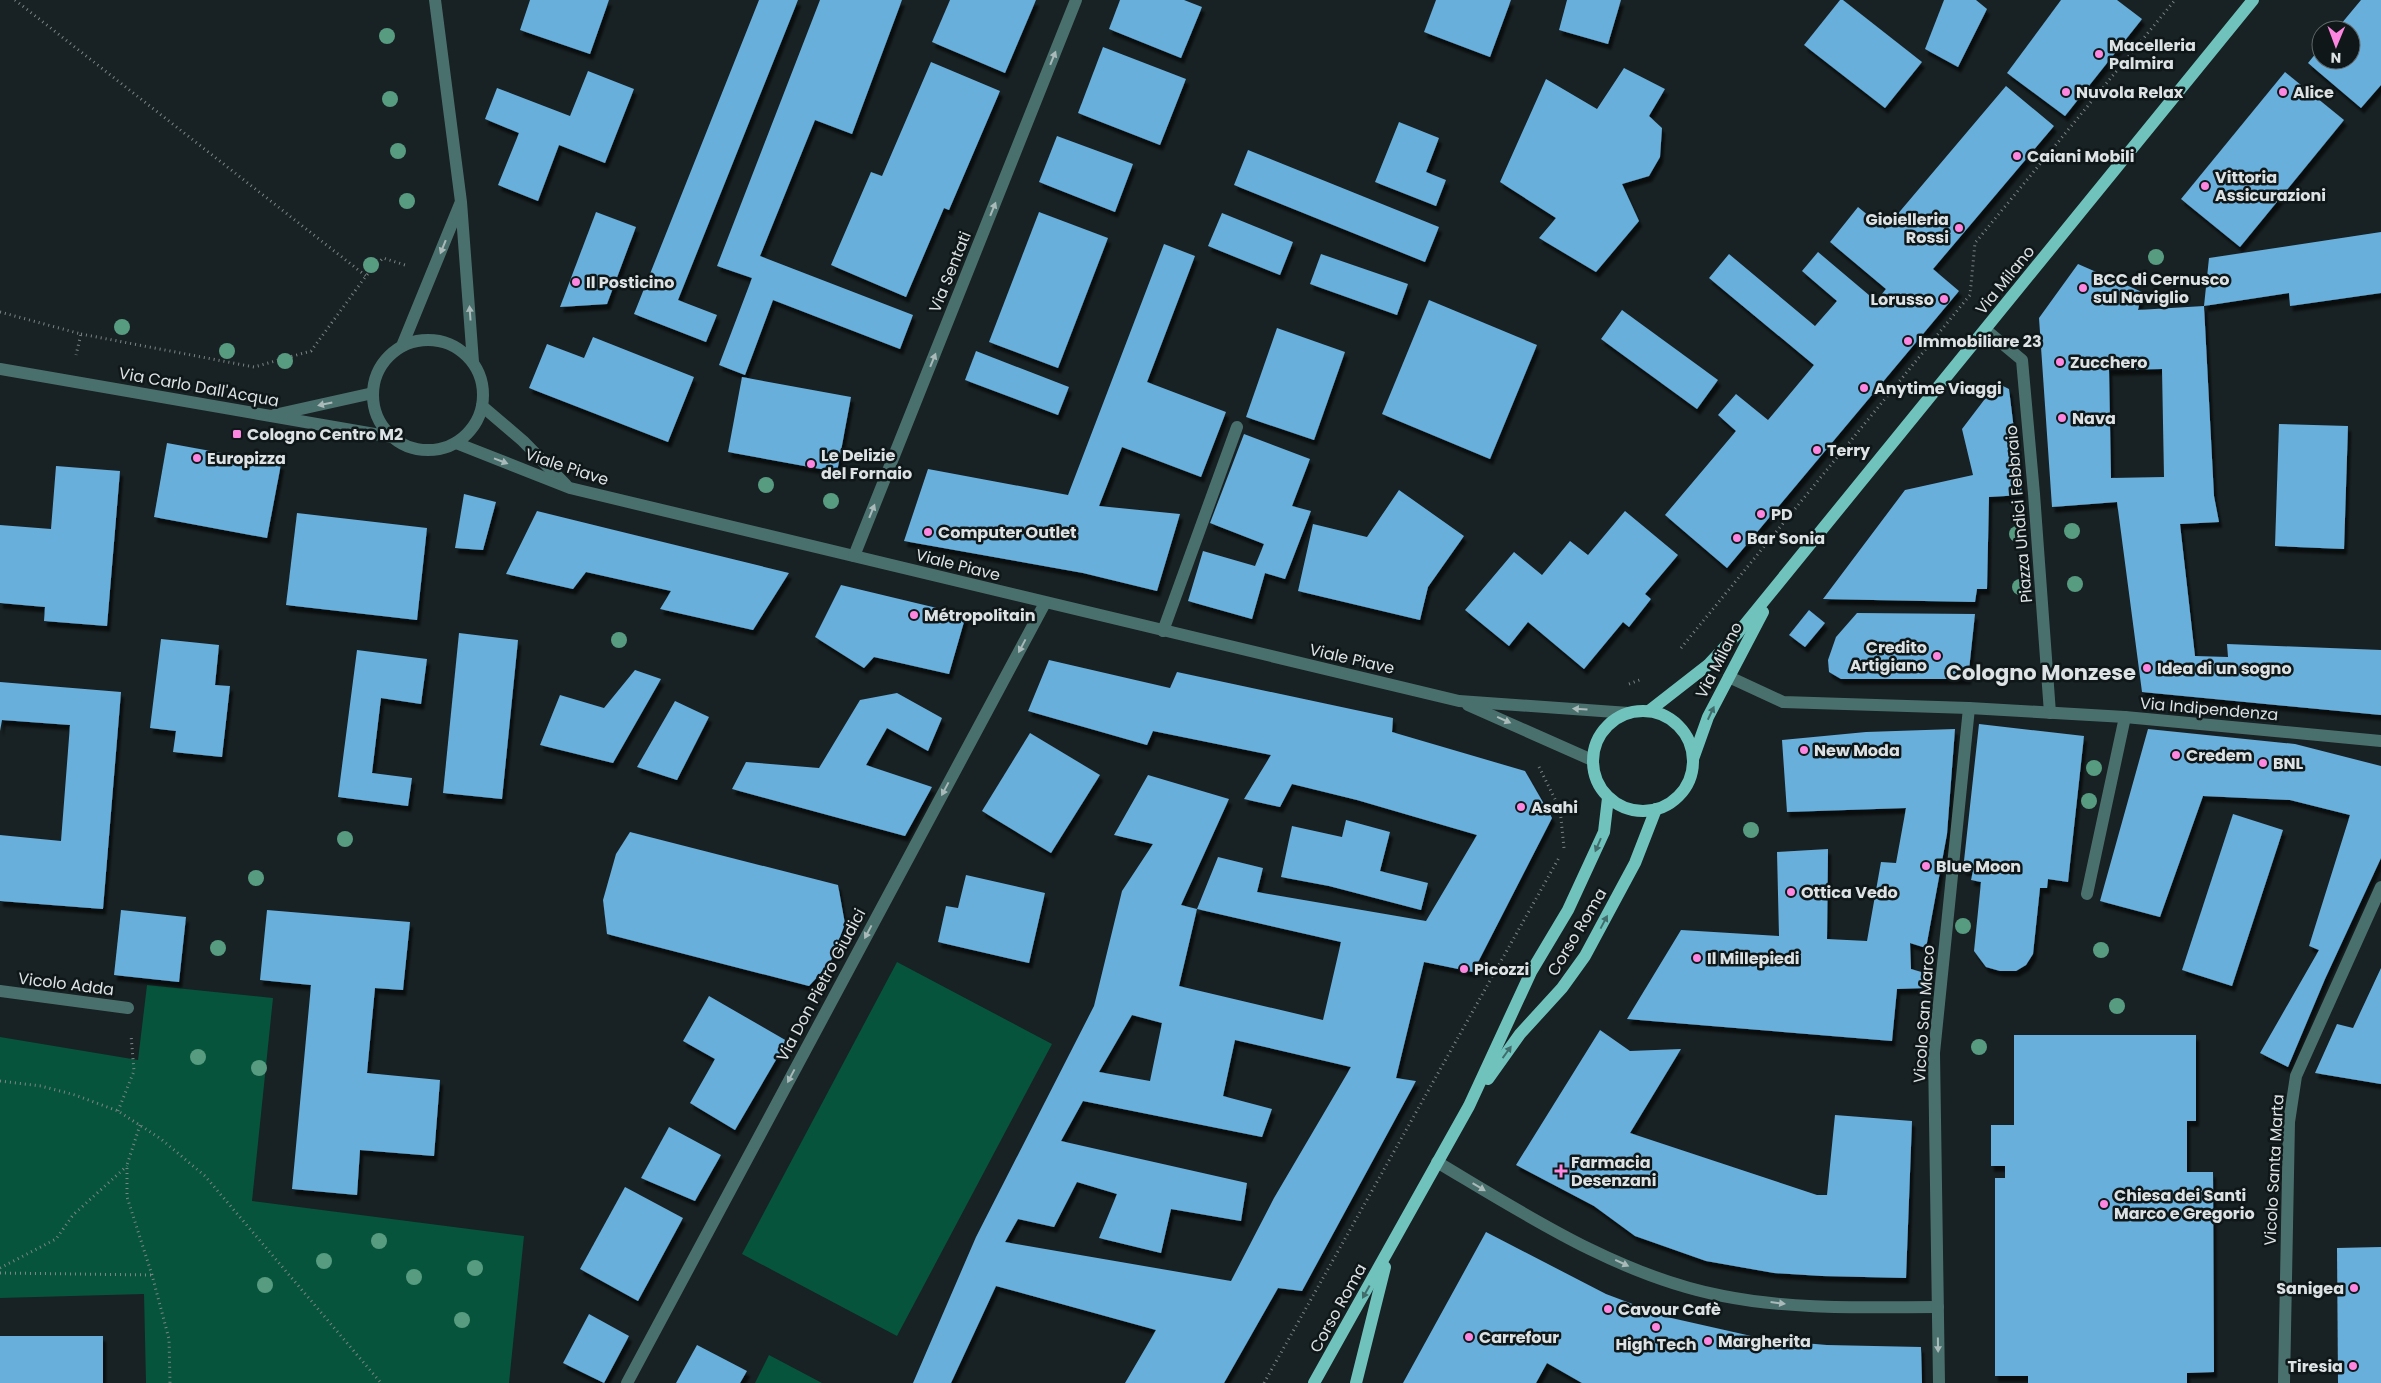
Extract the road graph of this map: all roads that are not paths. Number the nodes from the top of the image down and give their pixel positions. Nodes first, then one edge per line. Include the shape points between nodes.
1 (435, 0) edge
2 (1076, 0) edge
3 (2252, 0) edge
4 (461, 202) junction
5 (1986, 330) junction
6 (402, 346) junction
7 (473, 362) junction
8 (0, 368) edge
9 (373, 393) junction
10 (482, 406) junction
11 (269, 416) junction
12 (1237, 426) dead end
13 (392, 437) junction
14 (456, 443) junction
15 (570, 488) junction
16 (854, 556) junction
17 (1782, 580) junction
18 (1045, 603) junction
19 (1163, 631) junction
20 (1729, 677) junction
21 (1459, 701) junction
22 (1969, 708) junction
23 (1649, 711) junction
24 (1629, 713) junction
25 (2050, 713) junction
26 (2125, 717) junction
27 (2381, 741) edge
28 (1693, 759) junction
29 (1592, 760) junction
30 (1608, 798) junction
31 (1656, 810) junction
32 (2381, 887) edge
33 (2087, 894) dead end
34 (0, 991) edge
35 (128, 1008) road end
36 (1469, 1106) junction
37 (1437, 1162) junction
38 (1390, 1250) junction
39 (1938, 1307) junction
40 (627, 1383) edge
41 (1314, 1383) edge
42 (1356, 1383) edge
43 (1939, 1383) edge
44 (2284, 1383) edge

1 - 4 street
16 -> 2 street, Via Sentati
3 - 5 main road, Via Milano
4 -> 6 street
7 -> 4 street
5 - 17 main road, Via Milano
5 - 25 street, Piazza Undici Febbraio via 2022,360
6 - 7 street via 418,340 443,342 454,346
6 - 9 street via 379,370
7 - 10 street via 483,384
8 - 11 street, Via Carlo Dall'Acqua
9 -> 11 street
9 - 13 street via 378,418
10 - 14 street via 471,431
10 - 15 street
11 - 13 street, Via Carlo Dall'Acqua
12 - 19 street
13 - 14 street via 414,449 439,449
14 -> 15 street, Viale Piave
15 - 16 street, Viale Piave
16 - 18 street, Viale Piave
17 - 20 main road, Via Milano
17 - 23 main road, Via Milano via 1708,665
18 - 19 street, Viale Piave
18 -> 40 street, Via Don Pietro Giudici
19 - 21 street, Viale Piave
20 - 22 street via 1782,702
28 -> 20 main road, Via Milano via 1708,718
24 -> 21 street, Viale Piave
21 -> 29 street, Viale Piave
22 - 25 street
22 - 39 street, Vicolo San Marco via 1934,1053
23 - 24 main road
23 - 28 main road via 1672,720 1688,739
24 - 29 main road via 1611,722 1597,741
25 - 26 street
26 - 27 street, Via Indipendenza
26 - 33 street, Via Indipendenza
28 - 31 main road via 1687,784 1676,799
29 - 30 main road via 1598,783
30 - 31 main road via 1636,810
30 -> 36 main road, Corso Roma via 1604,832 1595,853 1568,910 1532,972
36 -> 31 main road, Corso Roma via 1520,1034 1562,988 1585,956 1635,863
32 - 44 street, Vicolo Santa Marta via 2296,1076 2289,1122
34 - 35 street, Vicolo Adda
36 - 37 main road, Corso Roma
37 - 38 main road, Corso Roma
37 -> 39 street via 1581,1244 1653,1277 1723,1296 1786,1304
38 -> 41 main road, Corso Roma
38 - 42 main road, Corso Roma
39 -> 43 street, Vicolo San Marco

